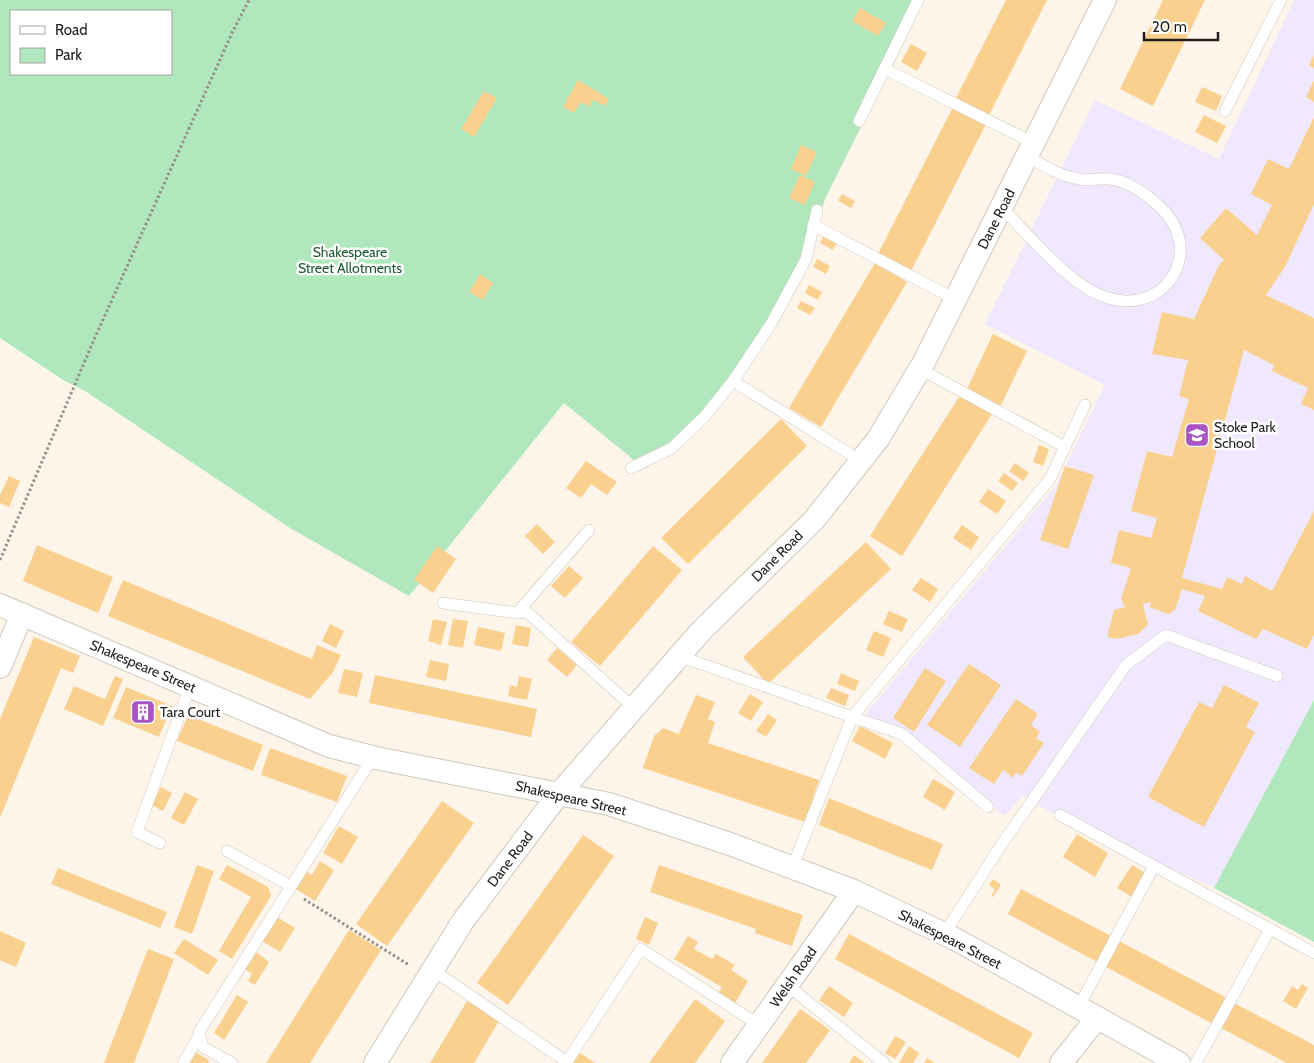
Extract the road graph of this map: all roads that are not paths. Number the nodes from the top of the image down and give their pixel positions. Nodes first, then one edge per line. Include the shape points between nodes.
1 (918, 0) edge
2 (1105, 0) edge
3 (1281, 0) edge
4 (885, 69) junction
5 (1225, 111) dead end
6 (859, 121) dead end
7 (1031, 150) junction
8 (1002, 208) junction
9 (817, 210) dead end
10 (813, 225) junction
11 (955, 300) junction
12 (920, 369) junction
13 (733, 381) junction
14 (1085, 405) dead end
15 (1065, 447) junction
16 (861, 461) junction
17 (631, 468) dead end
18 (589, 530) dead end
19 (443, 603) dead end
20 (0, 605) edge
21 (517, 613) junction
22 (22, 614) junction
23 (679, 656) junction
24 (0, 667) edge
25 (1277, 676) dead end
26 (190, 686) junction
27 (634, 708) junction
28 (852, 716) junction
29 (373, 757) junction
30 (558, 795) junction
31 (988, 807) dead end
32 (1060, 815) dead end
33 (160, 843) dead end
34 (227, 851) dead end
35 (1154, 866) junction
36 (792, 868) junction
37 (290, 888) junction
38 (854, 891) junction
39 (1270, 929) junction
40 (944, 934) junction
41 (1314, 953) edge
42 (431, 974) junction
43 (787, 985) junction
44 (1087, 1013) junction
45 (758, 1025) junction
46 (199, 1036) junction
47 (183, 1063) edge
48 (232, 1063) edge
49 (375, 1063) edge
50 (566, 1063) edge
51 (732, 1063) edge
52 (884, 1063) edge
53 (1061, 1063) edge
54 (1179, 1063) edge
55 (1196, 1063) edge

1 - 4 lane
2 - 7 street, Dane Road
3 - 5 lane
4 - 6 lane
4 - 7 lane
7 - 8 street, Dane Road
7 - 8 lane via 1062,175 1081,180 1109,179 1139,190 1171,219 1179,239 1181,261 1164,289 1136,301 1105,297 1072,280
8 - 11 street, Dane Road
9 - 10 lane
10 - 11 lane
10 - 13 lane via 806,259 771,324
11 - 12 street, Dane Road
12 - 15 lane
12 - 16 street, Dane Road
13 - 16 lane
13 - 17 lane via 705,416 672,448
14 - 15 lane
15 - 28 lane via 1050,479
16 - 23 street, Dane Road via 814,520
18 - 21 lane
19 - 21 lane
20 - 22 street, Shakespeare Street
21 - 27 lane via 527,612
22 - 24 street
22 - 26 street, Shakespeare Street
23 - 27 street, Dane Road
23 - 28 lane
25 - 40 lane via 1166,635 1132,660 1002,844
26 - 29 street, Shakespeare Street via 330,746
26 - 33 lane via 137,832
27 - 30 street, Dane Road
28 - 31 lane via 902,734
28 - 36 lane
29 - 30 street, Shakespeare Street
29 - 37 lane
30 - 36 street, Shakespeare Street via 609,804
30 - 42 street, Dane Road via 463,921
32 - 35 lane
34 - 37 lane
35 - 39 lane
35 - 44 lane
36 - 38 street, Shakespeare Street
37 - 46 lane
38 - 40 street, Shakespeare Street
38 - 43 street, Welsh Road
39 - 41 lane
39 - 55 lane
40 - 44 street, Shakespeare Street
42 - 49 street, Dane Road
42 - 50 lane
43 - 45 street, Welsh Road
43 - 52 lane
44 - 53 street
44 - 54 street, Shakespeare Street
45 - 50 lane via 641,949
45 - 51 street, Welsh Road
46 - 47 lane
46 - 48 lane via 204,1047

